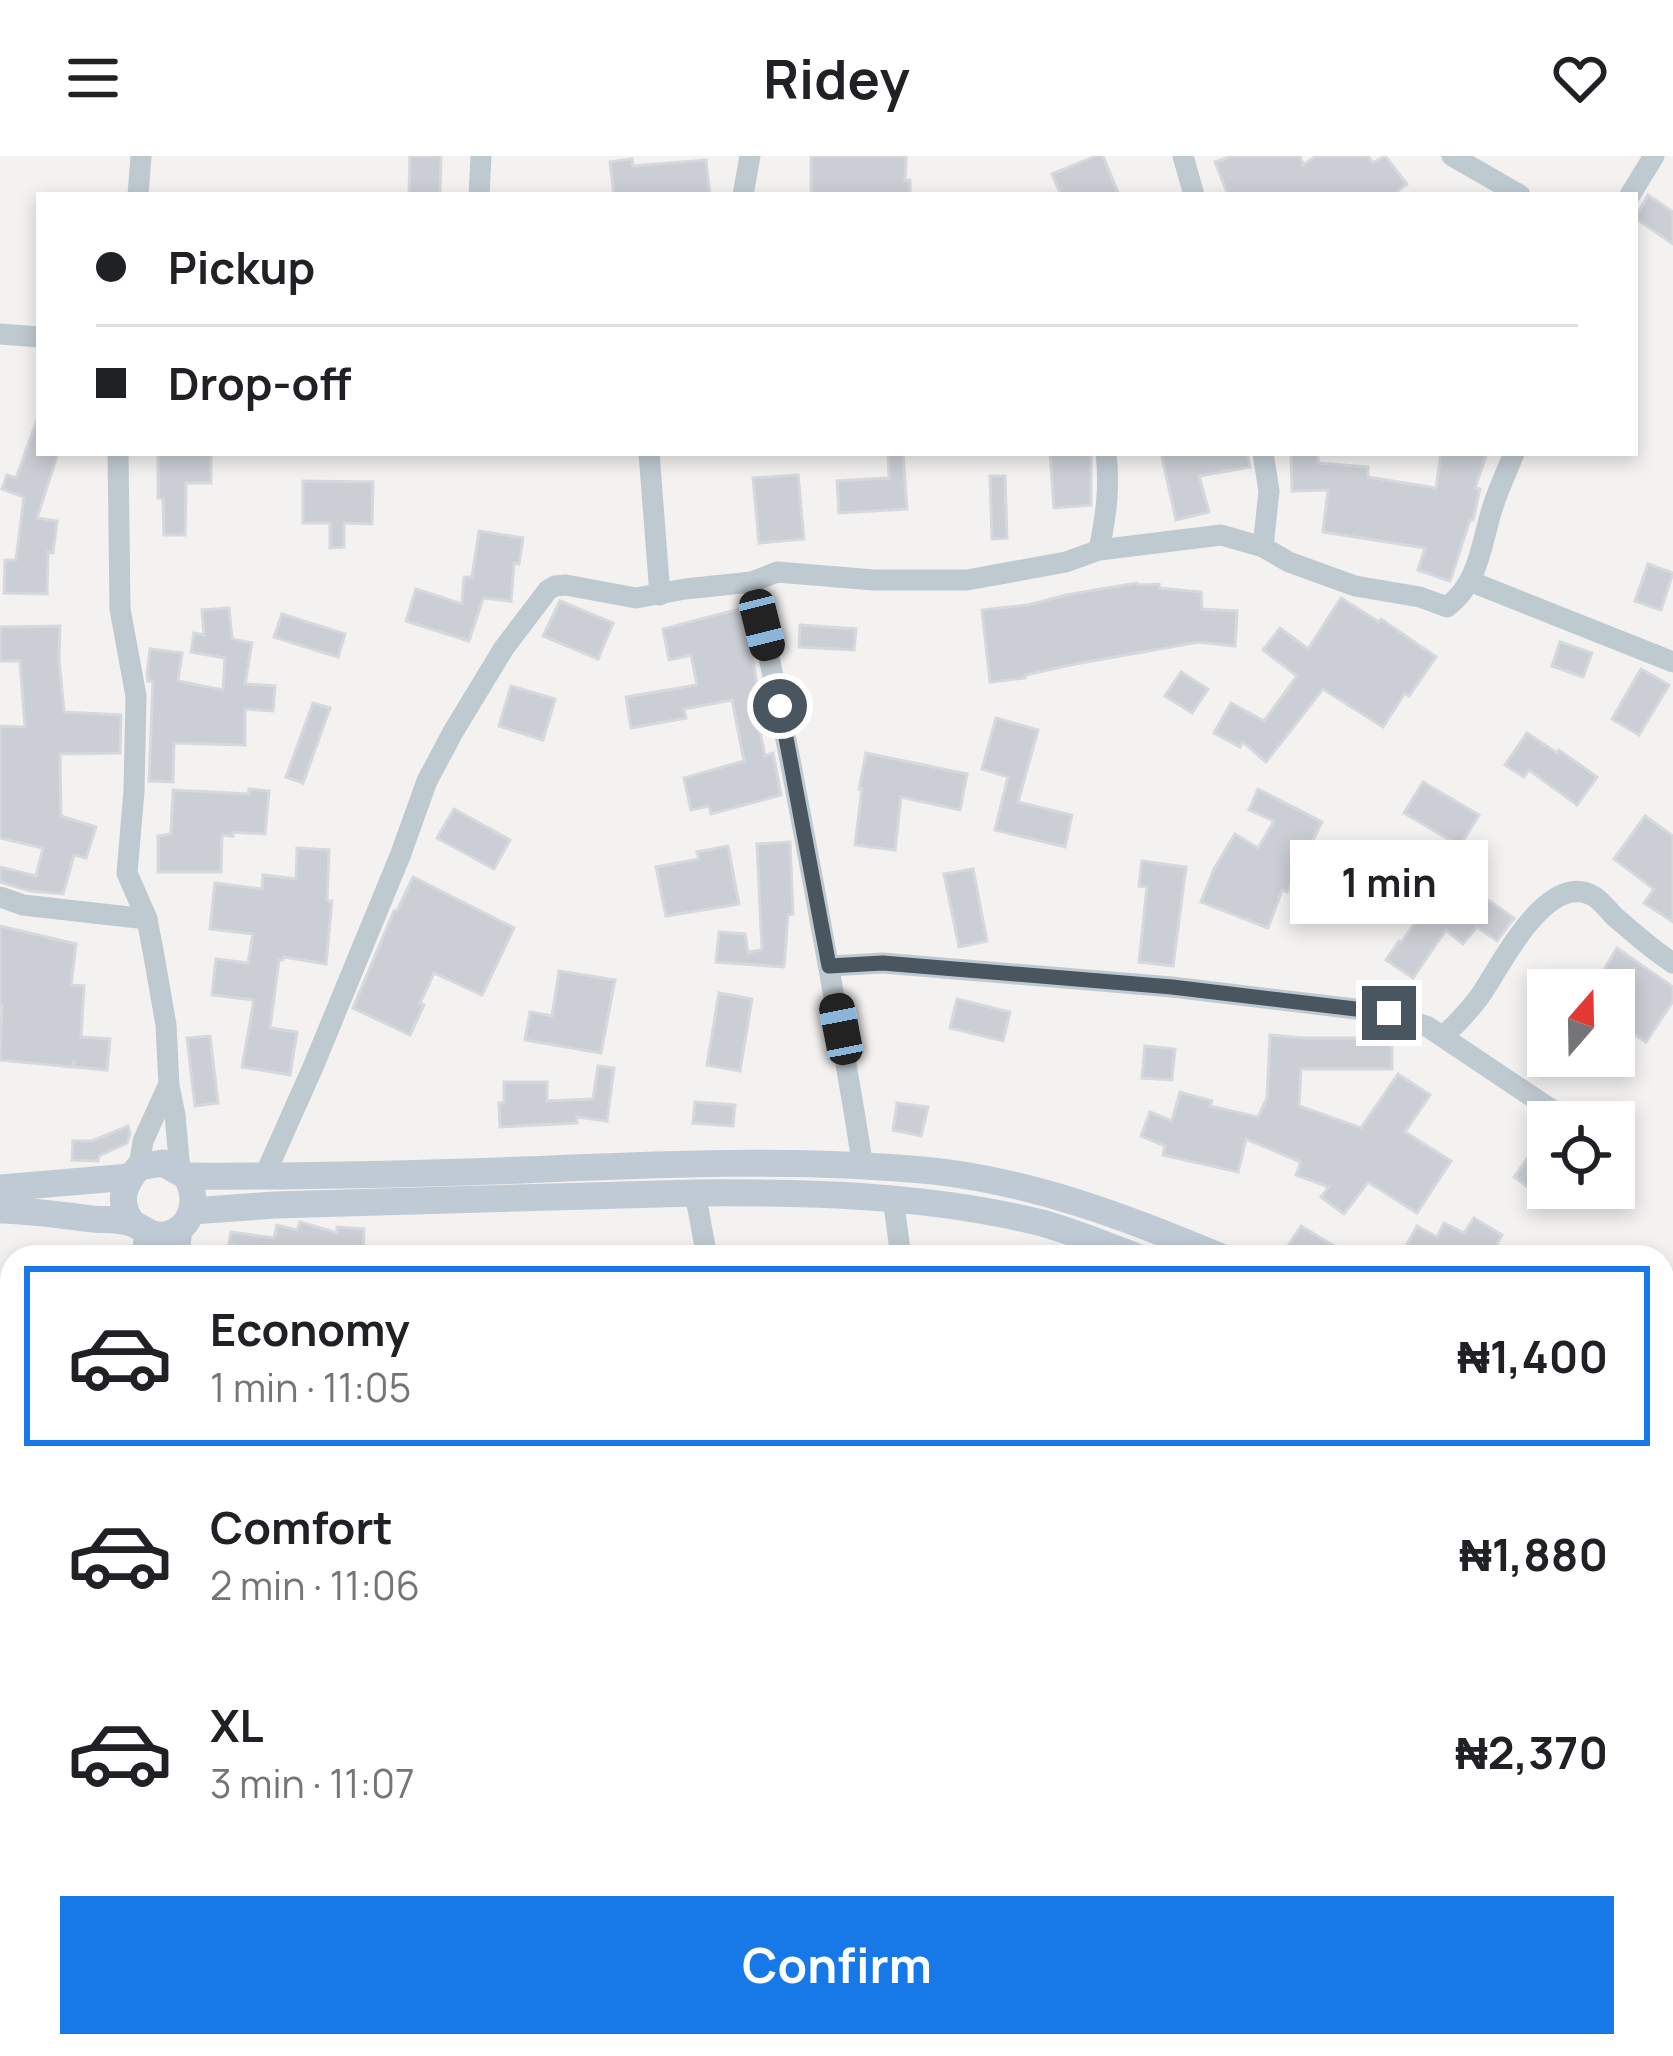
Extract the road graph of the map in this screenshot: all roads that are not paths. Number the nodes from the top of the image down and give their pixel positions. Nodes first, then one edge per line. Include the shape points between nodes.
1 (141, 156) edge
2 (481, 156) edge
3 (750, 156) edge
4 (1183, 156) edge
5 (1452, 156) edge
6 (1654, 156) edge
7 (138, 192) edge
8 (479, 192) edge
9 (744, 192) edge
10 (1193, 192) edge
11 (1515, 192) edge
12 (1632, 192) edge
13 (0, 334) edge
14 (36, 337) edge
15 (118, 456) edge
16 (649, 456) edge
17 (1106, 456) edge
18 (1263, 456) edge
19 (1513, 456) edge
20 (1263, 548) junction
21 (1099, 550) junction
22 (752, 582) junction
23 (1472, 582) junction
24 (660, 596) junction
25 (1673, 662) edge
26 (0, 898) edge
27 (147, 919) junction
28 (1673, 963) edge
29 (829, 966) junction
30 (1443, 1036) junction
31 (169, 1086) junction
32 (1539, 1101) edge
33 (863, 1168) junction
34 (135, 1172) junction
35 (183, 1173) junction
36 (264, 1177) junction
37 (0, 1188) edge
38 (695, 1192) junction
39 (893, 1198) junction
40 (0, 1210) edge
41 (186, 1220) junction
42 (140, 1238) edge
43 (181, 1245) edge
44 (705, 1245) edge
45 (899, 1245) edge
46 (1103, 1245) edge
47 (1192, 1245) edge

1 - 7 street
2 - 8 street
3 - 9 street
4 - 10 street
5 - 11 street
6 - 12 street
13 - 14 street
15 - 27 street via 120,609 136,696 127,873
16 - 24 street
17 - 21 street
18 - 20 street
19 - 23 street
20 - 21 street via 1221,536
20 - 23 street via 1355,586 1448,607
21 - 22 street via 967,580 777,572
22 - 24 street
22 - 29 street
23 - 25 street
24 - 36 street via 555,586 504,648 427,781
26 - 27 street
27 - 31 street
28 - 30 street via 1595,897 1562,894 1544,906
29 - 30 street via 883,963 1247,995 1389,1013
29 - 33 street
30 - 32 street
31 - 34 street
31 - 35 street
33 - 36 main road via 761,1163
33 - 47 main road via 935,1172 1041,1193
34 - 35 main road via 163,1163
34 - 37 main road
34 - 42 main road via 122,1198
35 - 36 main road
35 - 41 main road via 194,1199
38 - 39 main road
38 - 41 main road via 275,1204
38 - 44 street
39 - 45 street
39 - 46 main road via 986,1211
40 - 42 main road via 45,1211
41 - 42 main road
41 - 43 street

